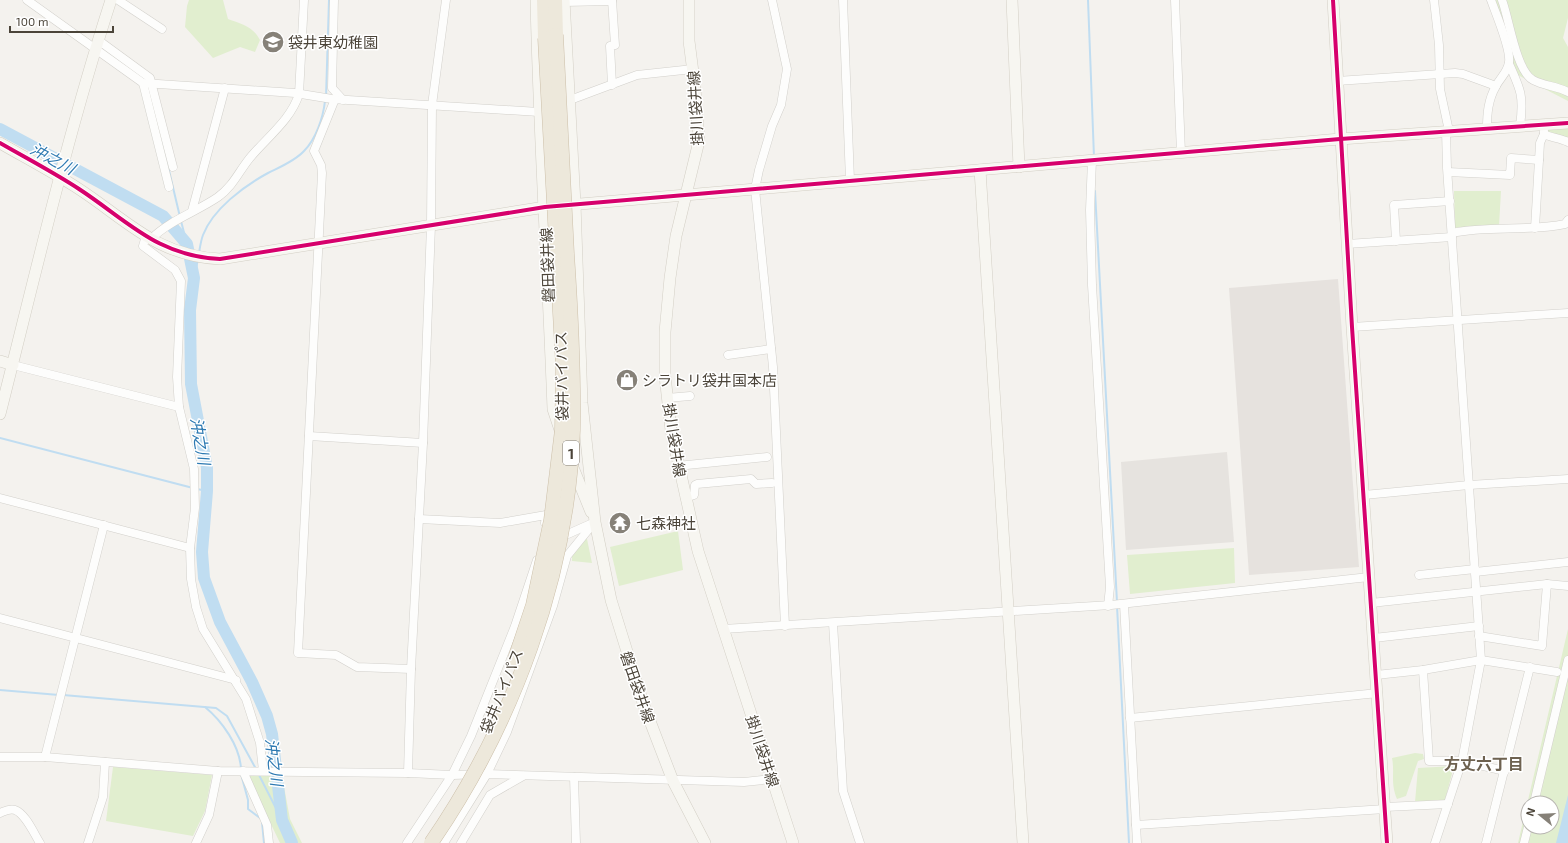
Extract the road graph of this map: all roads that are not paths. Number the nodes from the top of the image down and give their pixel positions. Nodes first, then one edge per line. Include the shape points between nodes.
1 (27, 0) edge
2 (111, 0) edge
3 (118, 0) edge
4 (304, 0) edge
5 (334, 0) edge
6 (446, 0) edge
7 (536, 0) edge
8 (544, 0) edge
9 (689, 0) edge
10 (772, 0) edge
11 (844, 0) edge
12 (1012, 0) edge
13 (1175, 0) edge
14 (1333, 0) edge
15 (1434, 0) edge
16 (1492, 0) edge
17 (1502, 0) edge
18 (561, 1) edge
19 (612, 1) edge
20 (162, 29) dead end
21 (550, 37) junction
22 (96, 45) junction
23 (1509, 64) junction
24 (693, 69) junction
25 (1439, 75) junction
26 (1337, 81) junction
27 (1539, 82) junction
28 (143, 83) junction
29 (153, 84) junction
30 (612, 85) junction
31 (1496, 86) junction
32 (225, 88) junction
33 (1568, 92) edge
34 (299, 94) junction
35 (336, 99) junction
36 (570, 100) junction
37 (432, 105) junction
38 (539, 112) junction
39 (1568, 123) edge
40 (1520, 126) junction
41 (1486, 128) junction
42 (1544, 129) junction
43 (1448, 131) junction
44 (1340, 139) junction
45 (1568, 142) edge
46 (0, 143) edge
47 (1181, 153) junction
48 (1092, 160) junction
49 (1539, 160) junction
50 (173, 167) dead end
51 (1019, 167) junction
52 (63, 170) junction
53 (980, 170) junction
54 (1448, 172) junction
55 (850, 180) junction
56 (169, 187) dead end
57 (755, 189) junction
58 (686, 196) junction
59 (1450, 201) junction
60 (575, 204) junction
61 (545, 207) junction
62 (192, 211) junction
63 (1568, 221) edge
64 (431, 225) junction
65 (1535, 228) junction
66 (1452, 235) junction
67 (148, 238) junction
68 (1396, 241) junction
69 (319, 244) junction
70 (1347, 244) junction
71 (1568, 313) edge
72 (1458, 319) junction
73 (1352, 327) junction
74 (771, 349) junction
75 (728, 355) dead end
76 (0, 361) edge
77 (13, 365) junction
78 (690, 396) dead end
79 (667, 398) junction
80 (180, 408) junction
81 (0, 414) edge
82 (309, 436) junction
83 (423, 443) junction
84 (767, 457) dead end
85 (678, 466) junction
86 (1568, 479) edge
87 (772, 483) dead end
88 (1469, 485) junction
89 (1364, 495) junction
90 (0, 498) edge
91 (685, 498) junction
92 (418, 519) junction
93 (595, 522) junction
94 (104, 525) junction
95 (190, 548) junction
96 (544, 549) junction
97 (1568, 562) edge
98 (1475, 570) junction
99 (1419, 575) dead end
100 (1369, 577) junction
101 (1548, 584) junction
102 (1568, 586) edge
103 (1476, 592) junction
104 (1371, 603) junction
105 (1123, 604) junction
106 (1110, 606) junction
107 (1007, 612) junction
108 (0, 618) edge
109 (832, 623) junction
110 (785, 626) junction
111 (1479, 626) junction
112 (723, 629) junction
113 (1479, 636) junction
114 (75, 638) junction
115 (1374, 638) junction
116 (1481, 660) junction
117 (1568, 660) edge
118 (1530, 667) junction
119 (411, 669) junction
120 (1423, 670) junction
121 (1557, 672) dead end
122 (1376, 675) junction
123 (236, 680) junction
124 (1378, 693) junction
125 (1130, 718) junction
126 (0, 757) edge
127 (45, 757) junction
128 (1462, 761) junction
129 (105, 762) junction
130 (218, 771) junction
131 (243, 771) junction
132 (263, 771) junction
133 (1505, 771) junction
134 (408, 773) junction
135 (487, 774) junction
136 (452, 775) junction
137 (523, 776) junction
138 (574, 777) junction
139 (772, 779) junction
140 (673, 781) junction
141 (1536, 795) edge
142 (1448, 804) junction
143 (1385, 808) junction
144 (0, 813) edge
145 (1136, 825) junction
146 (40, 843) edge
147 (88, 843) edge
148 (196, 843) edge
149 (269, 843) edge
150 (407, 843) edge
151 (420, 843) edge
152 (430, 843) edge
153 (444, 843) edge
154 (461, 843) edge
155 (576, 843) edge
156 (706, 843) edge
157 (793, 843) edge
158 (860, 843) edge
159 (1023, 843) edge
160 (1137, 843) edge
161 (1387, 843) edge
162 (1435, 843) edge
163 (1486, 843) edge

1 - 22 street
2 - 22 street
3 - 20 street
4 - 34 street
5 - 35 street via 332,88
6 - 37 street
7 - 38 street, 磐田袋井線
8 - 21 highway, 袋井バイパス / 1
9 - 24 street, 掛川袋井線 via 689,41
10 - 57 street via 786,69 781,104
11 - 55 street
12 - 51 street
13 - 47 street
14 - 26 street
15 - 25 street
16 - 23 street via 1509,56
17 - 27 street via 1521,64 1526,74
18 - 19 street
18 - 21 highway, 袋井バイパス / 1
18 - 36 street, 磐田袋井線
19 - 30 street
21 - 151 highway, 袋井バイパス / 1, bridge via 563,367 562,430 551,520 533,605 495,711 460,781
21 - 152 highway, 袋井バイパス / 1, bridge via 573,367 573,431 562,523 553,571 519,677 484,752
22 - 28 street
22 - 29 street via 150,78
22 - 52 street
23 - 27 street via 1520,79
23 - 31 street
23 - 40 street via 1523,102
24 - 30 street via 637,76
24 - 58 street, 掛川袋井線 via 699,141
25 - 26 street
25 - 31 street via 1463,74
25 - 43 street
26 - 44 street
27 - 33 street
28 - 29 street
28 - 56 street
29 - 32 street
29 - 50 street
30 - 36 street
31 - 41 street via 1488,109
32 - 34 street
32 - 62 street
34 - 35 street
34 - 62 street via 295,106 249,160 232,186
35 - 37 street
35 - 69 street via 314,151 322,173
36 - 60 street, 磐田袋井線
37 - 38 street
37 - 64 street
38 - 61 street, 磐田袋井線
39 - 42 street
40 - 41 street
40 - 42 street
41 - 43 street
42 - 45 street via 1547,137 1560,138
42 - 49 street
43 - 44 street
43 - 54 street
44 - 47 street
44 - 70 street
46 - 52 street
47 - 48 street
48 - 51 street
48 - 106 street via 1092,285
49 - 54 street via 1511,158 1510,175
49 - 65 street
51 - 53 street
52 - 67 street via 78,188
52 - 77 street
53 - 55 street
53 - 107 street
54 - 59 street
55 - 57 street
57 - 58 street
57 - 74 street
58 - 60 street
58 - 79 street, 掛川袋井線 via 676,236 665,332
59 - 66 street
59 - 68 street via 1394,205
60 - 61 street
60 - 93 street, 磐田袋井線 via 582,404
61 - 64 street
61 - 93 street, 磐田袋井線 via 553,409 569,458
62 - 67 street
63 - 65 street via 1561,225
64 - 69 street
64 - 83 street
65 - 66 street via 1502,228
66 - 68 street
66 - 72 street
67 - 69 street via 174,251 202,258 220,259
67 - 80 street via 143,246 176,270 182,281 177,350
68 - 70 street
69 - 82 street
70 - 73 street
71 - 72 street
72 - 73 street
72 - 88 street
73 - 89 street
74 - 75 street
74 - 110 street
76 - 77 street
77 - 80 street
77 - 81 street
78 - 79 street
79 - 85 street, 掛川袋井線 via 670,430
80 - 95 street via 194,469 195,508
82 - 83 street
82 - 119 street via 298,653 336,655 357,668
83 - 92 street
84 - 85 street
85 - 91 street, 掛川袋井線
86 - 88 street
87 - 91 street via 756,484 751,478 697,484 694,495
88 - 89 street
88 - 98 street
89 - 100 street
90 - 94 street
91 - 112 street, 掛川袋井線 via 698,550
92 - 96 street via 500,523 546,515 542,534
92 - 119 street
93 - 96 street via 559,538
93 - 135 street via 567,556 553,606 528,676 507,732
93 - 140 street, 磐田袋井線 via 622,640
94 - 95 street
94 - 114 street
95 - 123 street via 194,600 203,629
96 - 136 street via 536,562 486,699
97 - 98 street
98 - 99 street
98 - 103 street
100 - 104 street
100 - 105 street
101 - 102 street
101 - 103 street
101 - 113 street via 1542,646
103 - 104 street
103 - 111 street
104 - 115 street
105 - 106 street
105 - 125 street
106 - 107 street
107 - 109 street
107 - 159 street
108 - 114 street
109 - 110 street
109 - 158 street via 843,791
110 - 112 street
111 - 113 street
111 - 115 street
112 - 139 street, 掛川袋井線
113 - 116 street
114 - 123 street
114 - 127 street
115 - 122 street
116 - 118 street
116 - 120 street
116 - 128 street
117 - 141 street
118 - 121 street
118 - 133 street
119 - 134 street
120 - 122 street
120 - 128 street via 1429,761
122 - 124 street
123 - 132 street via 246,699 260,743
124 - 125 street
124 - 143 street
125 - 145 street
126 - 127 street
127 - 129 street
128 - 133 street
128 - 142 street
129 - 130 street
129 - 147 street via 103,797
130 - 131 street
130 - 148 street via 209,815
131 - 132 street
131 - 149 street via 267,825
132 - 134 street
133 - 163 street
134 - 136 street
135 - 136 street
135 - 137 street
135 - 153 street
136 - 150 street
137 - 138 street
137 - 154 street via 490,795
138 - 140 street
138 - 155 street
139 - 140 street via 744,782
139 - 157 street, 掛川袋井線
140 - 156 street, 磐田袋井線
142 - 143 street
142 - 162 street
143 - 145 street
143 - 161 street
144 - 146 street via 9,809 16,810 23,816
145 - 160 street

